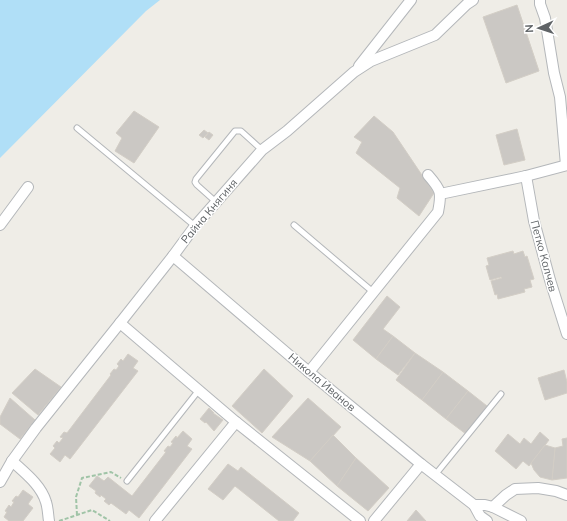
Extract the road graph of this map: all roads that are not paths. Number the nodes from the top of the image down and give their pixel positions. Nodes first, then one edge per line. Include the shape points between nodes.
1 (411, 0) edge
2 (473, 0) edge
3 (538, 1) edge
4 (354, 72) junction
5 (77, 128) dead end
6 (262, 150) junction
7 (566, 165) edge
8 (428, 175) dead end
9 (526, 176) junction
10 (28, 188) dead end
11 (440, 194) junction
12 (216, 202) junction
13 (0, 225) edge
14 (294, 225) dead end
15 (195, 226) junction
16 (173, 256) junction
17 (373, 292) junction
18 (120, 323) junction
19 (567, 334) edge
20 (308, 372) junction
21 (199, 390) junction
22 (501, 394) dead end
23 (236, 422) junction
24 (12, 461) junction
25 (421, 464) junction
26 (435, 475) junction
27 (127, 481) road end
28 (0, 482) edge
29 (567, 495) edge
30 (474, 505) junction
31 (493, 507) junction
32 (49, 521) edge
33 (155, 521) edge
34 (360, 521) edge
35 (374, 521) edge
36 (487, 521) edge
37 (521, 521) edge

1 - 4 street
2 - 4 street, Райна Княгиня via 435,35 371,61
3 - 7 street via 545,18 560,97
4 - 6 street, Райна Княгиня
5 - 15 lane
6 - 12 street, Райна Княгиня
6 - 12 lane via 241,131 235,132 196,178 197,185
7 - 9 street
8 - 11 street via 438,186
9 - 11 street
9 - 19 street, Петко Калчев via 534,221
10 - 13 street
11 - 17 street via 438,212
12 - 15 street, Райна Княгиня
14 - 17 lane
15 - 16 street, Райна Княгиня
16 - 18 street, Райна Княгиня
16 - 20 street, Никола Иванов
17 - 20 street
18 - 21 street
18 - 24 street, Райна Княгиня
20 - 25 street, Никола Иванов
21 - 23 street
21 - 27 lane
22 - 26 lane
23 - 33 street
23 - 34 street
24 - 28 street, Райна Княгиня
24 - 32 street via 42,492
25 - 26 street, Никола Иванов
25 - 35 street
26 - 30 street, Никола Иванов
29 - 31 street via 538,488 515,489
30 - 31 street
30 - 36 street, Никола Иванов via 480,516
31 - 37 street

